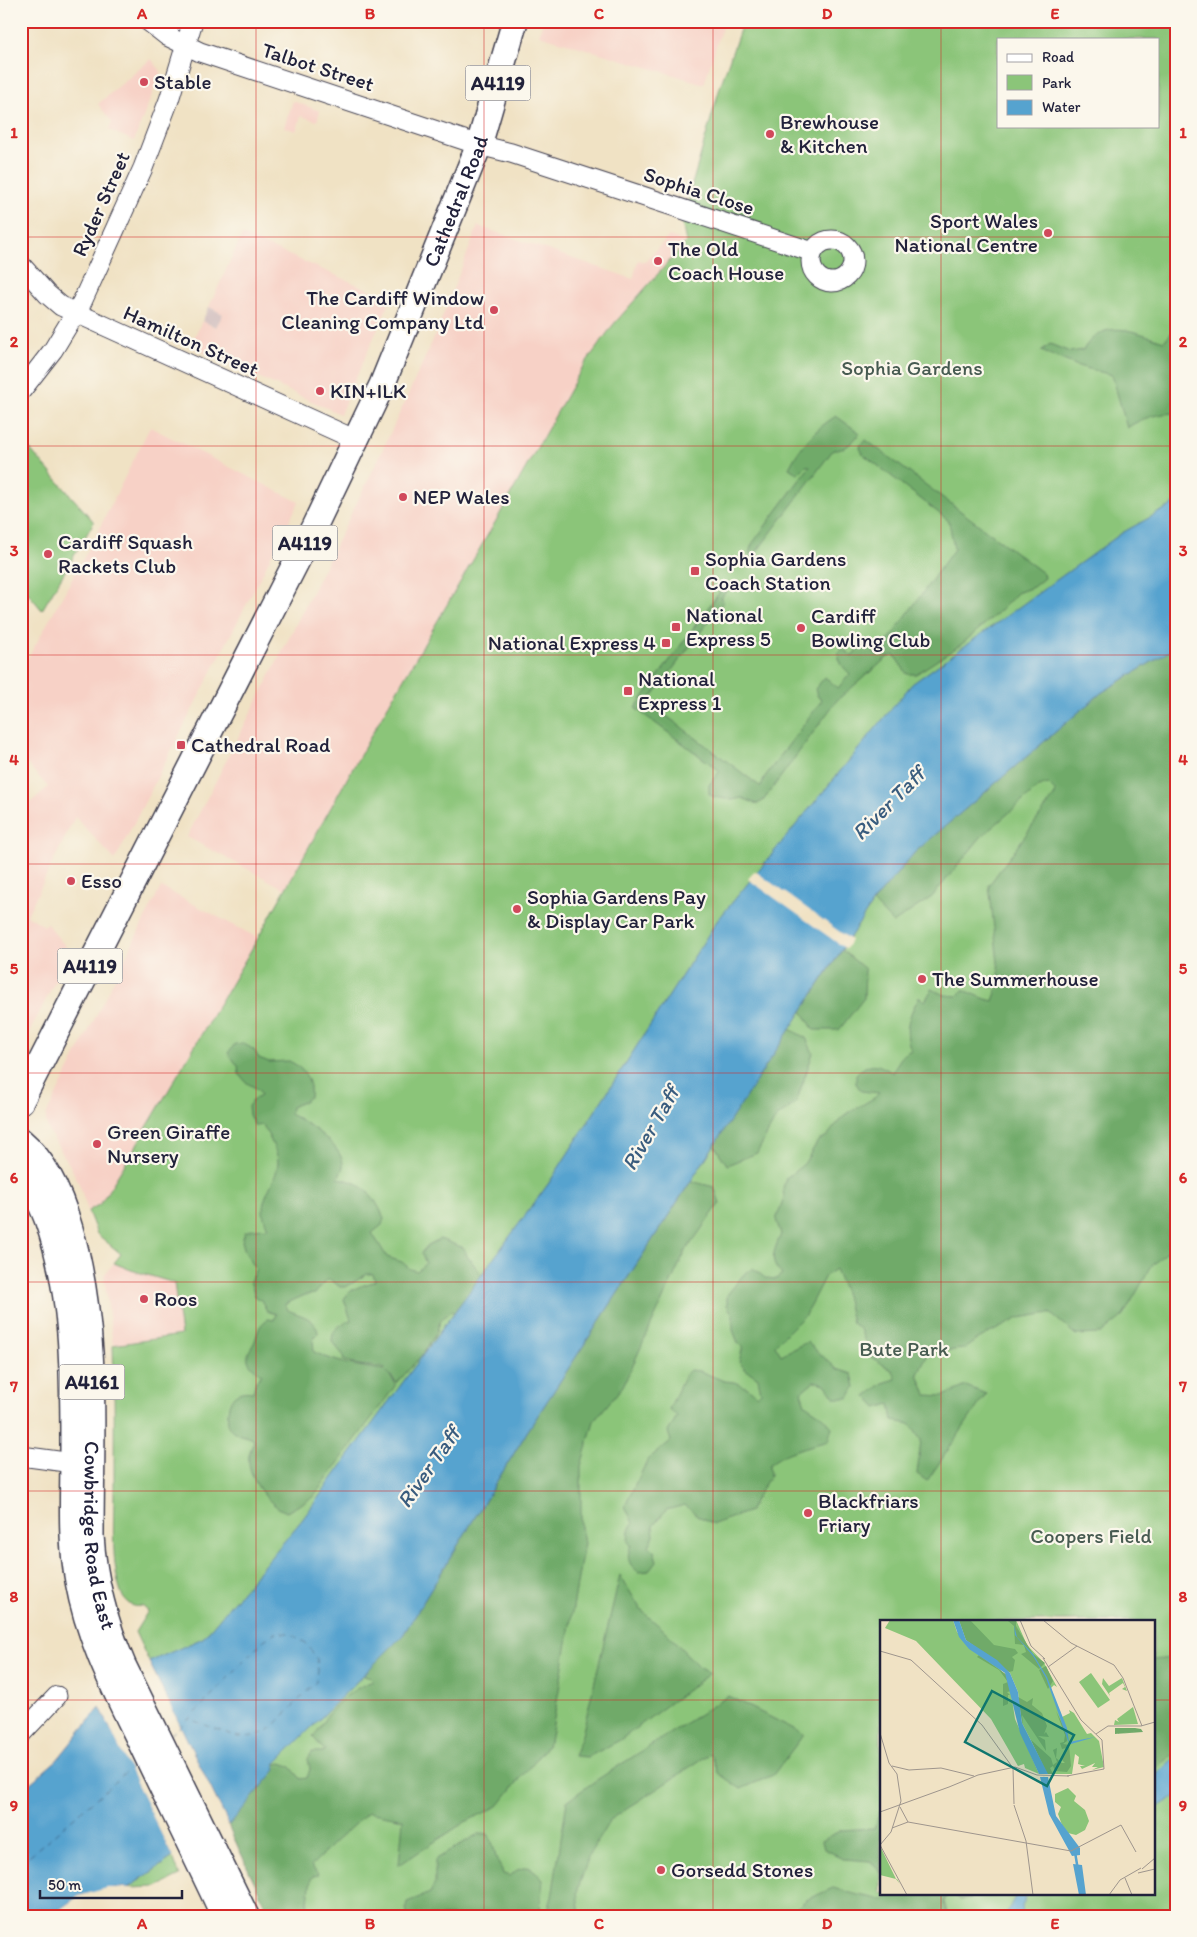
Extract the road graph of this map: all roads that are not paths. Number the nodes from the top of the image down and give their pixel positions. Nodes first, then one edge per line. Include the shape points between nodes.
1 (176, 21) edge
2 (193, 21) edge
3 (515, 21) edge
4 (149, 22) edge
5 (186, 46) junction
6 (479, 145) junction
7 (813, 252) junction
8 (21, 265) edge
9 (75, 313) junction
10 (21, 391) edge
11 (356, 440) junction
12 (21, 1102) edge
13 (21, 1140) edge
14 (21, 1165) edge
15 (21, 1456) edge
16 (73, 1463) junction
17 (118, 1674) junction
18 (57, 1696) dead end
19 (21, 1734) edge
20 (208, 1860) junction
21 (224, 1916) edge
22 (246, 1916) edge

1 - 4 street
2 - 5 street, Ryder Street
3 - 6 main road, Cathedral Road / A4119
4 - 5 street, Talbot Street
5 - 6 street, Talbot Street
5 - 9 street, Ryder Street via 143,168
6 - 7 street, Sophia Close
6 - 11 main road, Cathedral Road / A4119 via 403,334
7 - 7 street via 821,243 834,240 845,244 852,252 850,273 840,280 821,279 814,270
8 - 9 street, Hamilton Street via 53,301
9 - 10 street, Ryder Street via 53,350
9 - 11 street, Hamilton Street
11 - 12 main road, Cathedral Road / A4119
13 - 17 main road, Cowbridge Road East / A4161 via 35,1153 61,1201 80,1267 91,1361 92,1561
14 - 16 main road, Cowbridge Road East / A4161 via 47,1218 65,1289 73,1359
15 - 16 street
16 - 17 main road, Cowbridge Road East / A4161 via 73,1532 78,1582 90,1631
17 - 20 main road, Cowbridge Road East / A4161
18 - 19 street
20 - 21 main road, Cowbridge Road East / A4161
20 - 22 main road, Cowbridge Road East / A4161

